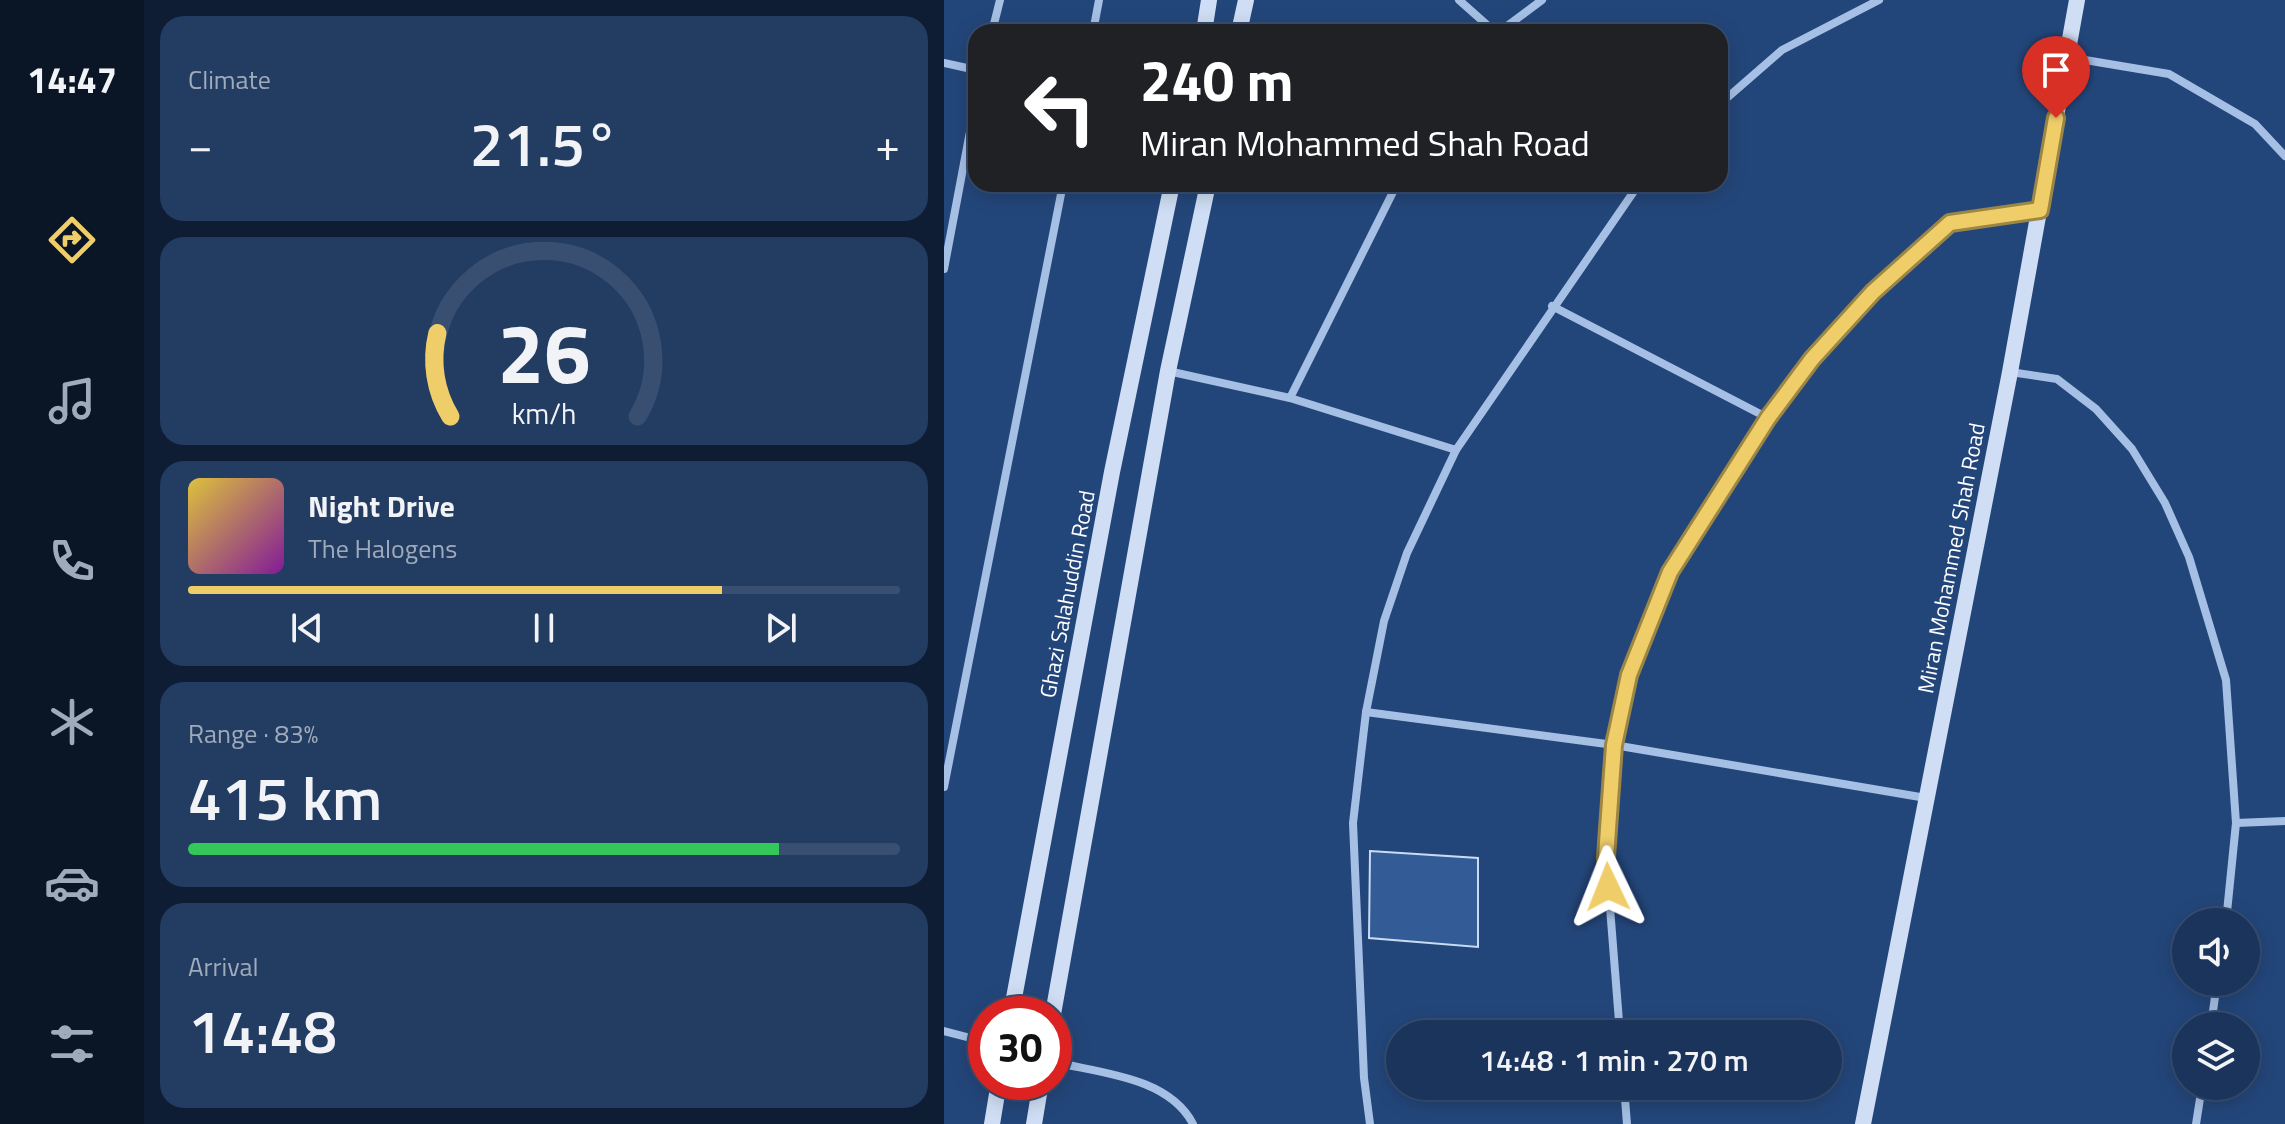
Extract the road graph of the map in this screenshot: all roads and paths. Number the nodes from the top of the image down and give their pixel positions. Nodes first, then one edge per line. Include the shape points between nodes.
1 (1000, 0) edge
2 (1099, 0) edge
3 (1209, 0) edge
4 (1246, 0) edge
5 (1459, 0) edge
6 (1542, 0) edge
7 (1879, 0) edge
8 (2077, 0) edge
9 (994, 24) edge
10 (1094, 24) edge
11 (1205, 24) edge
12 (1241, 24) edge
13 (1488, 24) edge
14 (1508, 24) edge
15 (2067, 57) junction
16 (944, 63) edge
17 (968, 68) edge
18 (1728, 97) edge
19 (968, 141) edge
20 (2285, 156) edge
21 (1061, 192) edge
22 (1170, 192) edge
23 (1206, 192) edge
24 (1393, 192) edge
25 (1633, 192) edge
26 (2040, 210) junction
27 (944, 265) edge
28 (1552, 306) junction
29 (1168, 371) junction
30 (2010, 372) junction
31 (1290, 398) junction
32 (1768, 418) junction
33 (1456, 450) junction
34 (1366, 712) junction
35 (1614, 745) junction
36 (944, 787) edge
37 (1927, 798) junction
38 (2285, 821) edge
39 (2236, 823) junction
40 (2227, 908) edge
41 (1014, 996) edge
42 (1056, 996) edge
43 (1619, 1020) edge
44 (944, 1031) edge
45 (968, 1037) edge
46 (1072, 1066) edge
47 (996, 1100) edge
48 (1038, 1100) edge
49 (1625, 1100) edge
50 (2200, 1100) edge
51 (992, 1124) edge
52 (1034, 1124) edge
53 (1193, 1124) edge
54 (1370, 1124) edge
55 (1627, 1124) edge
56 (1863, 1124) edge
57 (2196, 1124) edge

1 - 9 street
2 - 10 street
3 - 11 street
4 - 12 street
5 - 13 street
6 - 14 street
7 - 18 street via 1782,50
8 - 15 street, Miran Mohammed Shah Road
15 - 20 street via 2169,74 2255,124
15 - 26 street, Miran Mohammed Shah Road
16 - 17 street
19 - 27 street
21 - 36 street
22 - 41 street, Ghazi Salahuddin Road
23 - 29 street
24 - 31 street
25 - 28 street
26 - 30 street, Miran Mohammed Shah Road
26 - 32 street via 1950,223 1873,292
28 - 32 street
28 - 33 street
29 - 31 street
29 - 42 street
30 - 37 street, Miran Mohammed Shah Road
30 - 39 street via 2057,379 2096,409 2132,449 2165,503 2189,557 2226,680
31 - 33 street
32 - 35 street via 1670,572 1629,675
33 - 34 street via 1402,566 1384,621
34 - 35 street
34 - 54 street via 1353,823
35 - 37 street
35 - 43 street via 1606,857
37 - 56 street, Miran Mohammed Shah Road
38 - 39 street
39 - 40 street
44 - 45 street
46 - 53 street via 1149,1085 1186,1111
47 - 51 street
48 - 52 street
49 - 55 street
50 - 57 street

